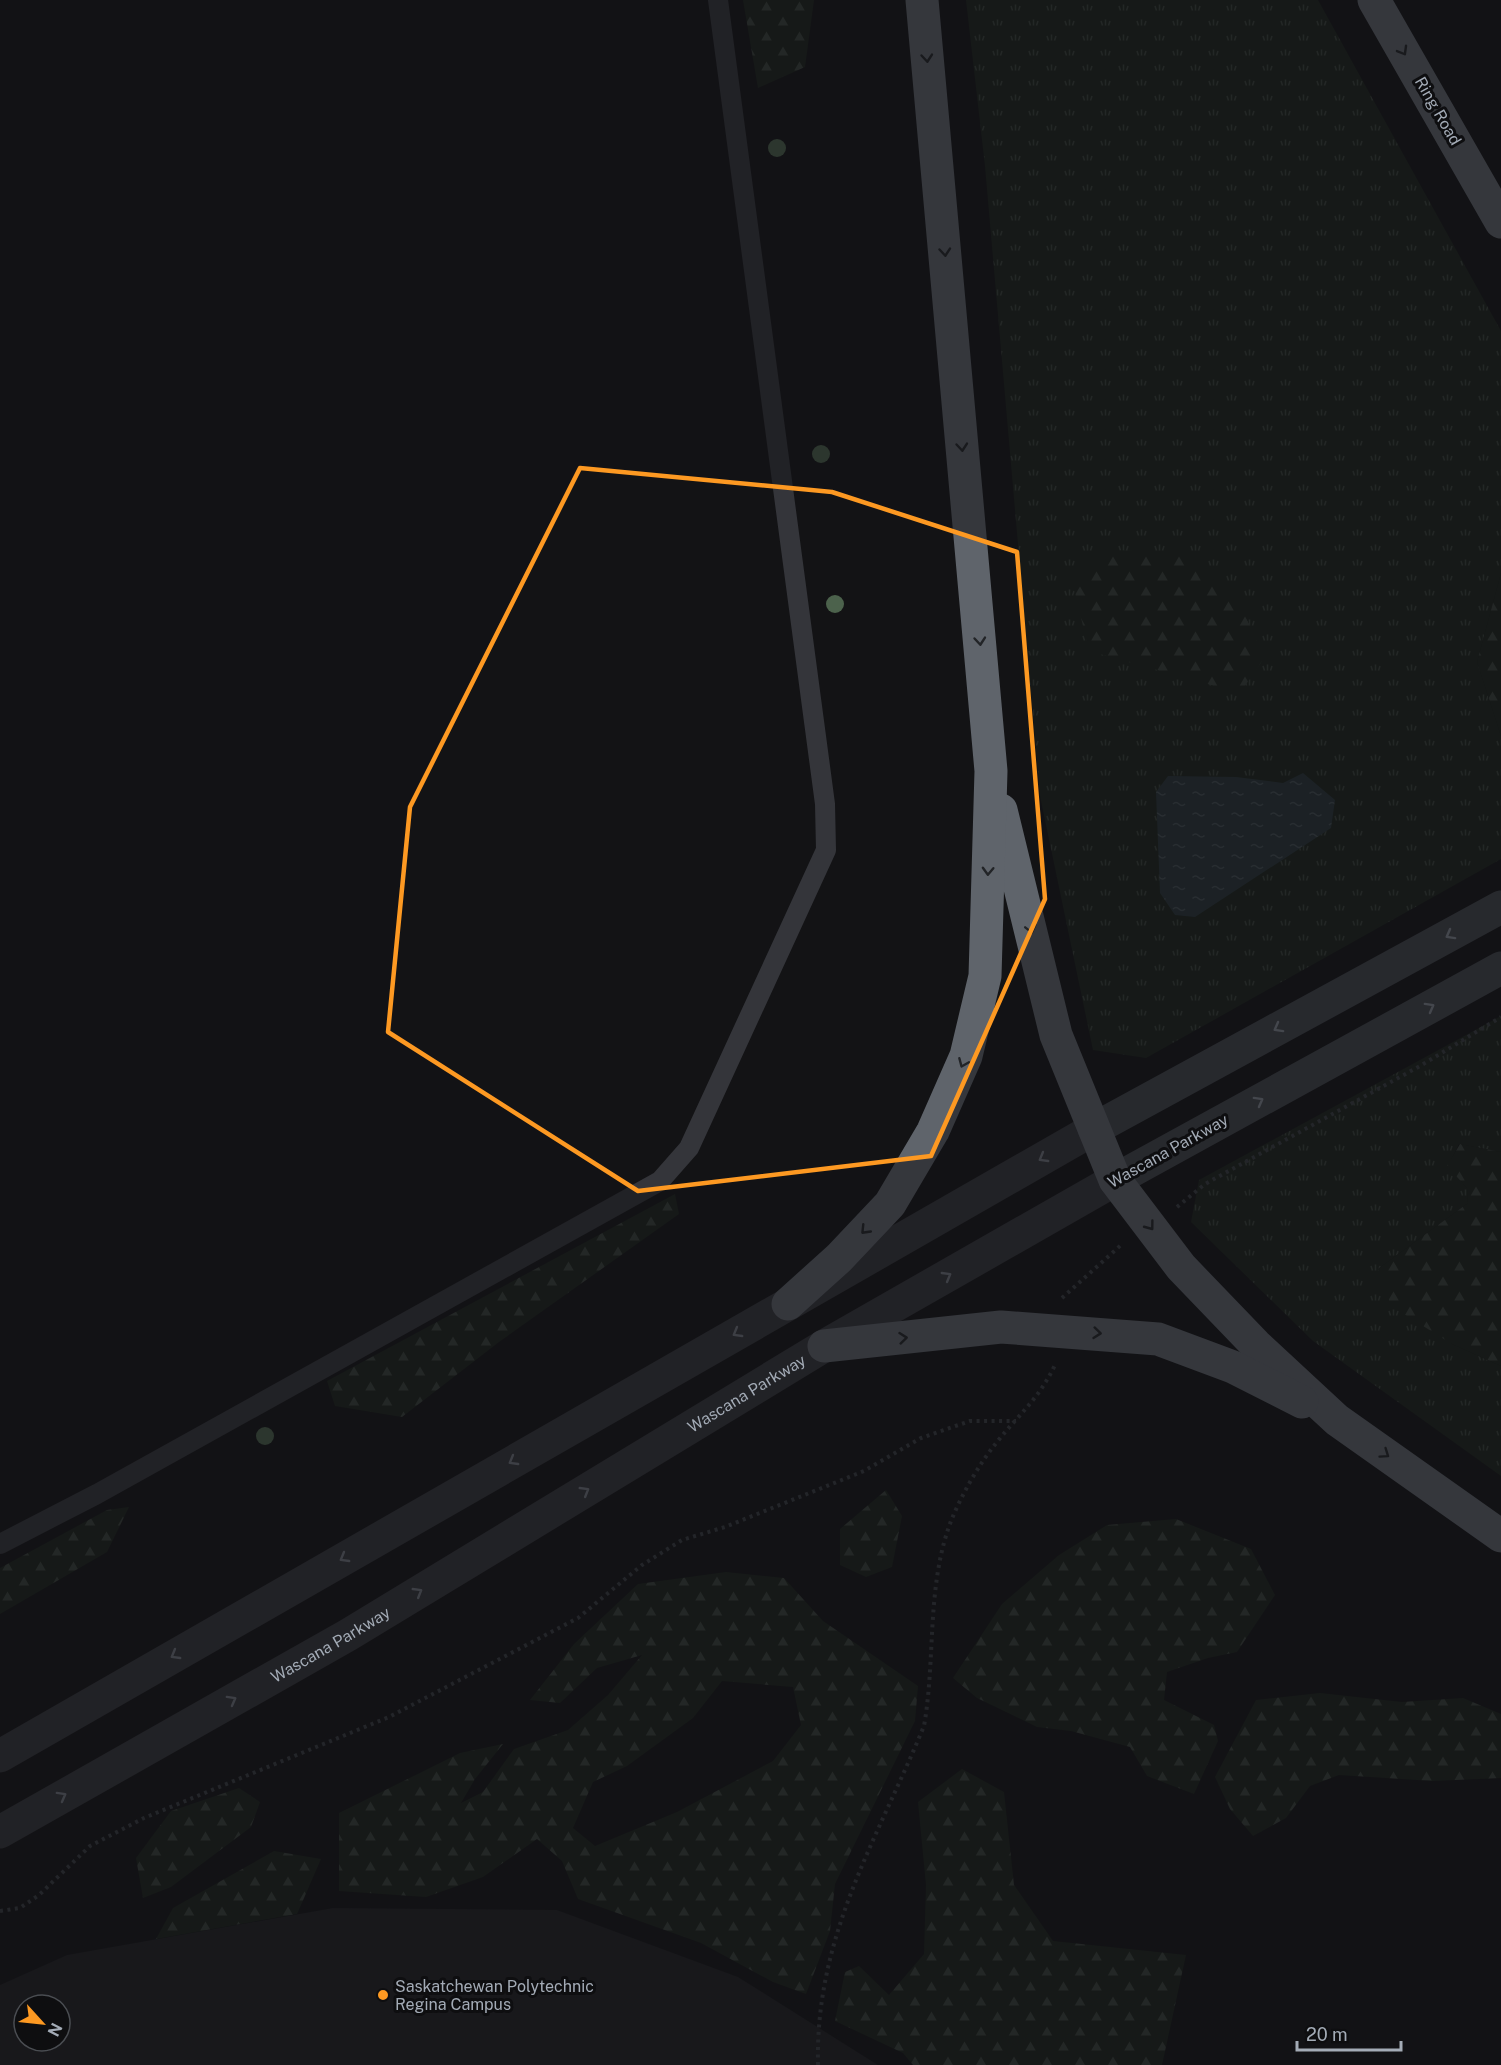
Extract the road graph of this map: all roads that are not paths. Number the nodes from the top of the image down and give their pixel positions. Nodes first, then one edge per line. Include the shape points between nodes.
1 (718, 0) edge
2 (922, 0) edge
3 (1374, 0) edge
4 (1501, 222) edge
5 (991, 771) junction
6 (1501, 908) edge
7 (1501, 968) edge
8 (1094, 1129) junction
9 (1115, 1180) junction
10 (788, 1304) junction
11 (824, 1346) junction
12 (1337, 1420) junction
13 (1501, 1536) edge
14 (0, 1544) edge
15 (0, 1756) edge
16 (0, 1832) edge

1 - 14 lane via 825,804 826,850 689,1148 660,1181
2 -> 5 highway
3 -> 4 highway, Ring Road
5 -> 8 highway via 1056,1035
5 -> 10 highway via 985,976 966,1056 933,1131 890,1204
6 -> 8 main road
9 -> 7 main road, Wascana Parkway
8 - 9 highway
8 -> 10 street
11 -> 9 street, Wascana Parkway
9 -> 12 highway via 1181,1267 1256,1345
10 -> 15 street
11 -> 12 highway via 1001,1327 1158,1339 1233,1367
16 -> 11 street, Wascana Parkway via 348,1635
12 -> 13 highway

